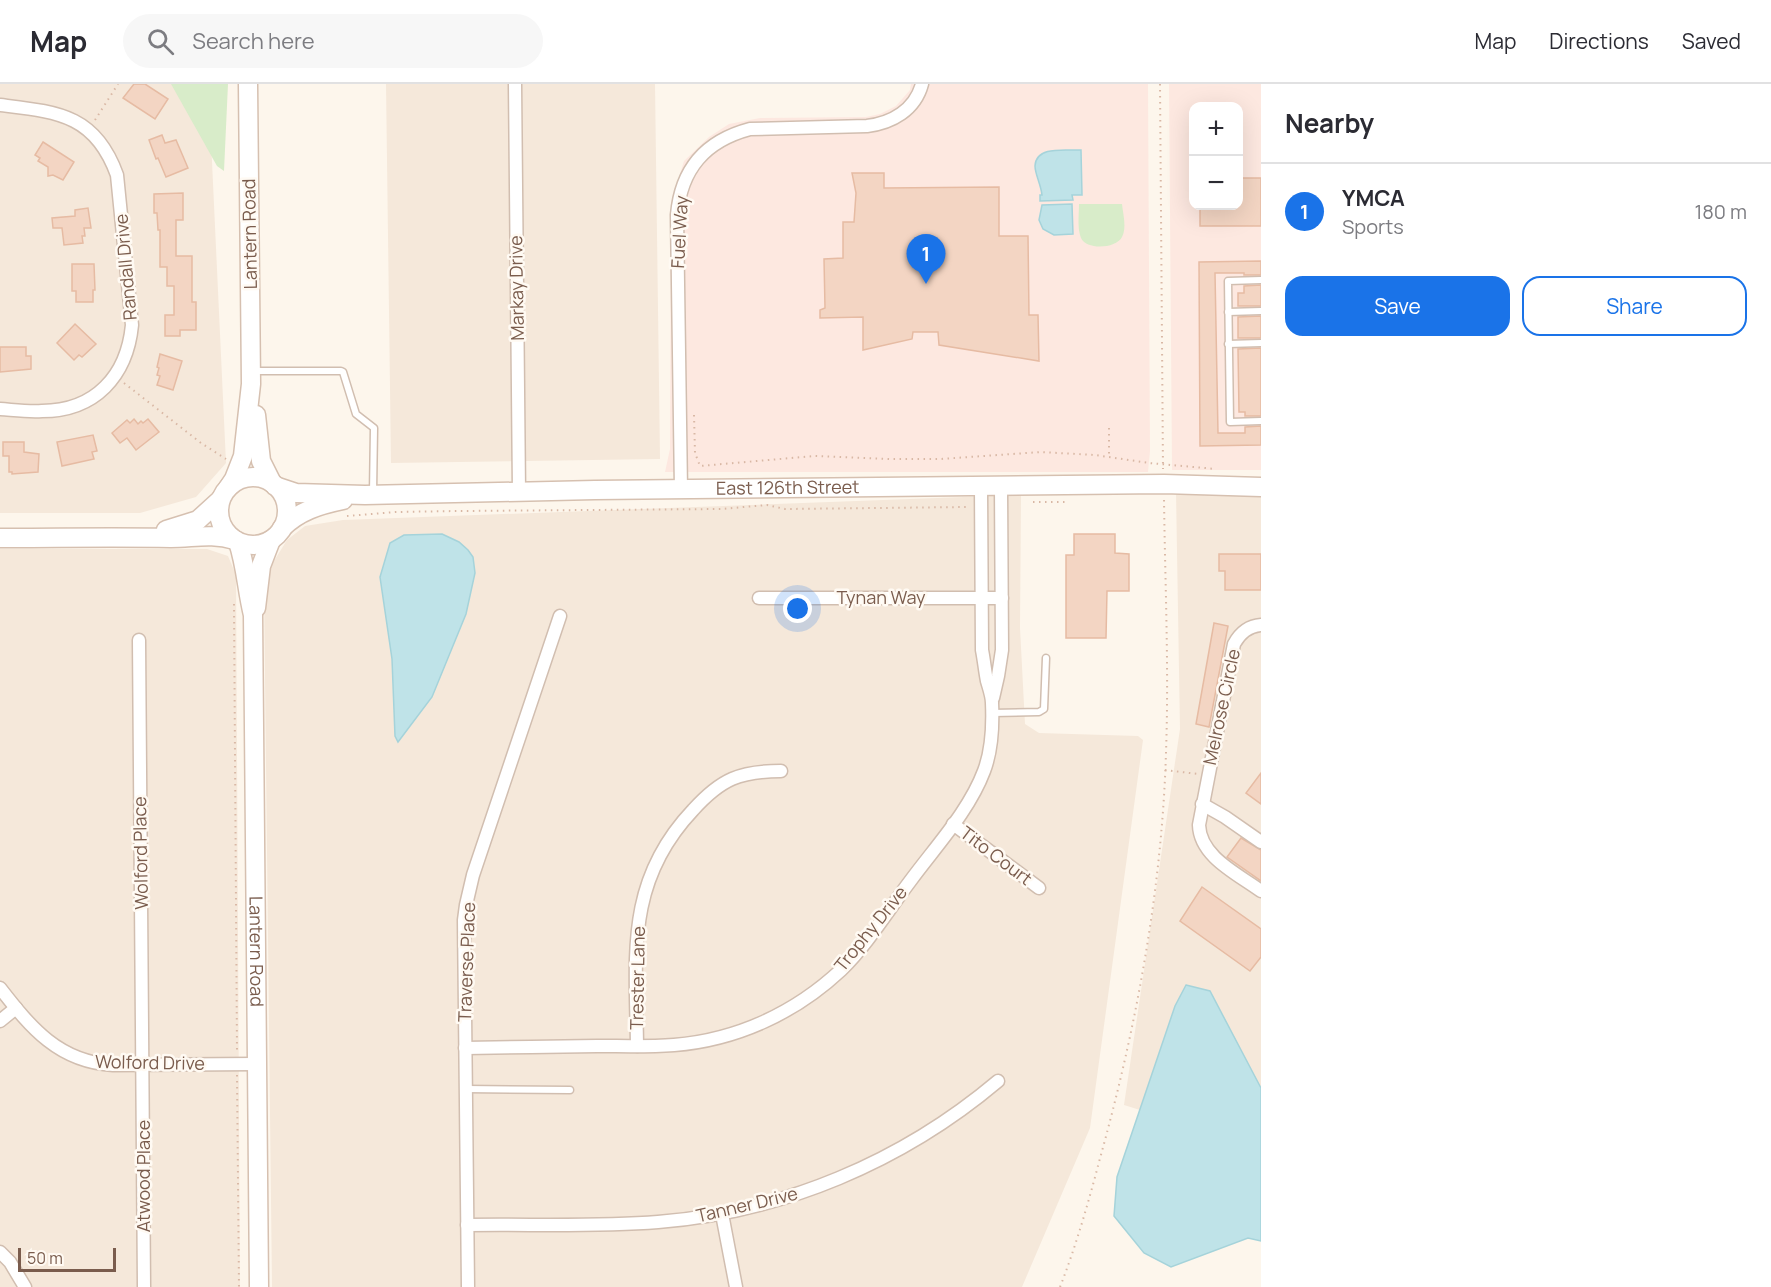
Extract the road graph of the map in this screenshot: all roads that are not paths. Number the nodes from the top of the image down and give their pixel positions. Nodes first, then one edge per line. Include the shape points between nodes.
1 (248, 84) edge
2 (515, 84) edge
3 (922, 84) edge
4 (0, 105) edge
5 (1261, 280) edge
6 (1261, 311) edge
7 (1228, 312) junction
8 (1261, 343) edge
9 (1228, 344) junction
10 (251, 378) junction
11 (0, 409) edge
12 (1261, 421) edge
13 (1261, 481) edge
14 (273, 484) junction
15 (1210, 485) junction
16 (981, 487) junction
17 (1001, 487) junction
18 (1261, 487) edge
19 (681, 490) junction
20 (519, 492) junction
21 (224, 494) junction
22 (369, 495) junction
23 (276, 535) junction
24 (144, 536) junction
25 (0, 538) edge
26 (237, 541) junction
27 (759, 598) dead end
28 (982, 598) junction
29 (1002, 598) junction
30 (253, 615) junction
31 (560, 616) dead end
32 (1261, 625) edge
33 (139, 640) dead end
34 (1046, 658) dead end
35 (992, 700) junction
36 (992, 713) junction
37 (781, 771) dead end
38 (1202, 804) junction
39 (953, 824) junction
40 (1261, 842) edge
41 (1039, 888) dead end
42 (1261, 891) edge
43 (0, 988) edge
44 (16, 1008) junction
45 (0, 1021) edge
46 (637, 1046) junction
47 (465, 1048) junction
48 (257, 1064) junction
49 (143, 1065) junction
50 (998, 1081) dead end
51 (465, 1089) junction
52 (570, 1090) dead end
53 (722, 1214) junction
54 (467, 1225) junction
55 (0, 1252) edge
56 (25, 1287) edge
57 (144, 1287) edge
58 (259, 1287) edge
59 (468, 1287) edge
60 (736, 1287) edge

1 - 10 main road, Lantern Road
2 - 20 street, Markay Drive
3 - 19 street, Fuel Way via 912,104 892,120 867,126 739,131 705,151 691,168 678,201 677,215
4 - 11 street, Randall Drive via 50,111 73,120 105,148 120,192 132,325 127,353 102,391 76,406 42,411
5 - 7 lane via 1228,281
6 - 7 lane
7 - 9 lane
8 - 9 lane
9 - 12 lane via 1230,422
10 - 14 main road, Lantern Road via 261,461
10 - 21 main road, Lantern Road via 243,456
10 - 22 lane via 343,372 356,414 374,428
13 - 15 main road, East 126th Street
14 - 21 main road via 245,478 236,481
14 - 22 main road, East 126th Street via 296,493
14 - 23 main road via 283,496 286,508 286,520
15 - 17 main road, East 126th Street
15 - 18 main road, East 126th Street
16 - 17 main road, East 126th Street
16 - 19 main road, East 126th Street
16 - 28 street, Trophy Drive
17 - 29 street, Trophy Drive
19 - 20 main road, East 126th Street
20 - 22 main road, East 126th Street
21 - 24 main road via 198,520
21 - 26 main road via 219,513 221,523
22 - 23 main road, East 126th Street via 308,509
23 - 26 main road via 252,545
23 - 30 main road, Lantern Road via 261,566
24 - 25 main road
24 - 26 main road via 212,535
26 - 30 main road, Lantern Road
27 - 28 street, Tynan Way
28 - 29 street, Tynan Way
28 - 35 street, Trophy Drive via 982,650
29 - 35 street, Trophy Drive via 1002,650
30 - 48 main road, Lantern Road
31 - 47 street, Traverse Place via 466,905
32 - 38 street, Melrose Circle via 1244,631 1234,644
33 - 49 street, Wolford Place
34 - 36 lane via 1044,709
35 - 36 street, Trophy Drive
36 - 39 street, Trophy Drive via 984,771
37 - 46 street, Trester Lane via 748,772 719,787 686,817 659,855 645,887 638,922
38 - 40 street
38 - 42 street, Melrose Circle via 1199,834 1207,849
39 - 41 street, Tito Court
39 - 46 street, Trophy Drive via 859,950 800,1003 757,1026 723,1036 675,1045
43 - 44 street, Wolford Drive
44 - 45 street
44 - 49 street, Wolford Drive via 50,1043 78,1059 102,1065
46 - 47 street, Trophy Drive
47 - 51 street, Traverse Place
48 - 49 street, Wolford Drive
48 - 58 main road, Lantern Road
49 - 57 street, Atwood Place
50 - 53 street, Tanner Drive via 974,1102 880,1160 788,1197
51 - 52 lane
51 - 54 street, Traverse Place
53 - 54 street, Tanner Drive via 628,1224
53 - 60 street
54 - 59 street, Traverse Place
55 - 56 street

